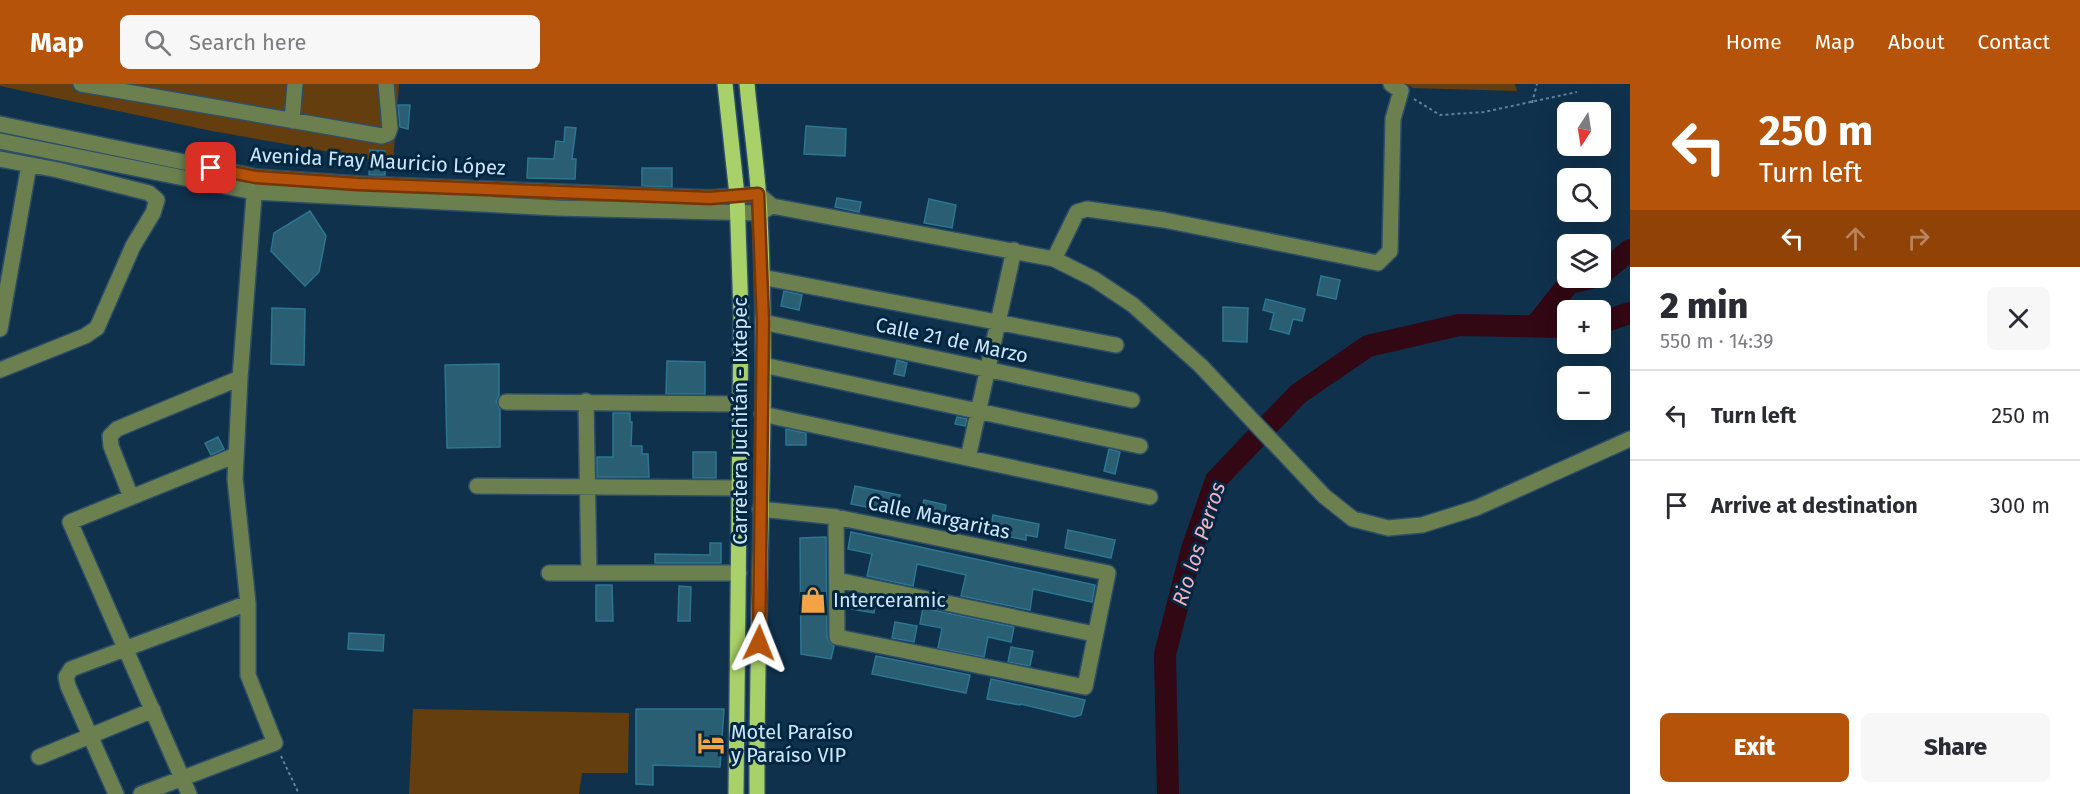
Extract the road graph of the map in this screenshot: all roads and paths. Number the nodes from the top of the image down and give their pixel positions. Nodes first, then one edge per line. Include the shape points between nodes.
1 (81, 84) edge
2 (295, 84) edge
3 (386, 84) edge
4 (725, 84) edge
5 (747, 84) edge
6 (1537, 84) edge
7 (1396, 87) edge
8 (1578, 92) dead end
9 (1532, 103) junction
10 (292, 121) junction
11 (0, 124) edge
12 (0, 141) edge
13 (0, 159) edge
14 (29, 165) junction
15 (255, 184) junction
16 (758, 194) junction
17 (737, 195) junction
18 (766, 209) junction
19 (738, 213) junction
20 (1014, 250) junction
21 (1054, 259) junction
22 (762, 277) junction
23 (763, 322) junction
24 (998, 323) junction
25 (0, 329) edge
26 (1116, 345) dead end
27 (763, 365) junction
28 (988, 369) junction
29 (0, 370) edge
30 (240, 378) junction
31 (1131, 400) dead end
32 (586, 401) junction
33 (506, 402) dead end
34 (741, 404) junction
35 (978, 413) junction
36 (762, 414) junction
37 (1630, 439) edge
38 (1140, 447) dead end
39 (236, 455) junction
40 (968, 459) junction
41 (477, 486) dead end
42 (588, 487) junction
43 (740, 488) junction
44 (131, 497) junction
45 (1150, 497) dead end
46 (760, 508) junction
47 (836, 517) junction
48 (549, 573) dead end
49 (589, 573) junction
50 (739, 573) junction
51 (837, 580) junction
52 (248, 603) junction
53 (1094, 634) junction
54 (126, 649) junction
55 (153, 710) junction
56 (90, 736) junction
57 (275, 743) junction
58 (39, 757) dead end
59 (182, 778) junction
60 (116, 794) edge
61 (141, 794) edge
62 (189, 794) edge
63 (299, 794) edge
64 (736, 794) edge
65 (757, 794) edge

1 - 10 street
2 - 10 street
3 - 10 street via 388,134
4 - 17 main road, Carretera Juchitán - Ixtepec
5 - 16 main road, Carretera Juchitán - Ixtepec
6 - 9 path
7 - 9 path via 1440,115
7 - 21 street via 1390,251 1378,263 1087,208 1077,212
8 - 9 path
11 - 15 street, Avenida Fray Mauricio López
12 - 15 street, Avenida Fray Mauricio López
13 - 14 street
14 - 25 street
14 - 29 street via 149,193 157,200 97,328
15 - 17 street, Avenida Fray Mauricio López via 370,184 710,198
15 - 19 street, Avenida Fray Mauricio López via 557,208
15 - 30 street
16 - 17 street, Avenida Fray Mauricio López
16 - 18 main road, Carretera Juchitán - Ixtepec
17 - 19 main road, Carretera Juchitán - Ixtepec
18 - 19 street, Avenida Fray Mauricio López
18 - 20 street, Avenida Fray Mauricio López
18 - 22 main road, Carretera Juchitán - Ixtepec
19 - 34 main road, Carretera Juchitán - Ixtepec
20 - 21 street, Avenida Fray Mauricio López
20 - 24 street
21 - 37 street, Avenida Fray Mauricio López via 1133,305 1201,366 1324,496 1353,519 1388,528 1422,525 1476,508
22 - 23 main road, Carretera Juchitán - Ixtepec
22 - 24 street
23 - 27 main road, Carretera Juchitán - Ixtepec
23 - 28 street, Calle 21 de Marzo
24 - 26 street
24 - 28 street
27 - 35 street
27 - 36 main road, Carretera Juchitán - Ixtepec
28 - 31 street, Calle 21 de Marzo
28 - 35 street
30 - 39 street
30 - 44 street via 117,429 110,436
32 - 33 street
32 - 34 street
32 - 42 street
34 - 43 main road, Carretera Juchitán - Ixtepec
35 - 38 street
35 - 40 street
36 - 40 street
36 - 46 main road, Carretera Juchitán - Ixtepec
39 - 44 street
39 - 52 street
40 - 45 street
41 - 42 street
42 - 43 street
42 - 49 street
43 - 50 main road, Carretera Juchitán - Ixtepec
44 - 54 street via 70,522
46 - 47 street, Calle Margaritas
46 - 65 main road, Carretera Juchitán - Ixtepec
47 - 51 street
47 - 53 street, Calle Margaritas via 1108,573
48 - 49 street
49 - 50 street
50 - 64 main road, Carretera Juchitán - Ixtepec
51 - 53 street
51 - 53 street via 837,637 1085,687
52 - 54 street
52 - 57 street via 248,675
54 - 55 street
54 - 56 street via 71,669 66,677
55 - 56 street
55 - 59 street
56 - 58 street
56 - 60 street
57 - 59 street
57 - 63 path
59 - 61 street
59 - 62 street

